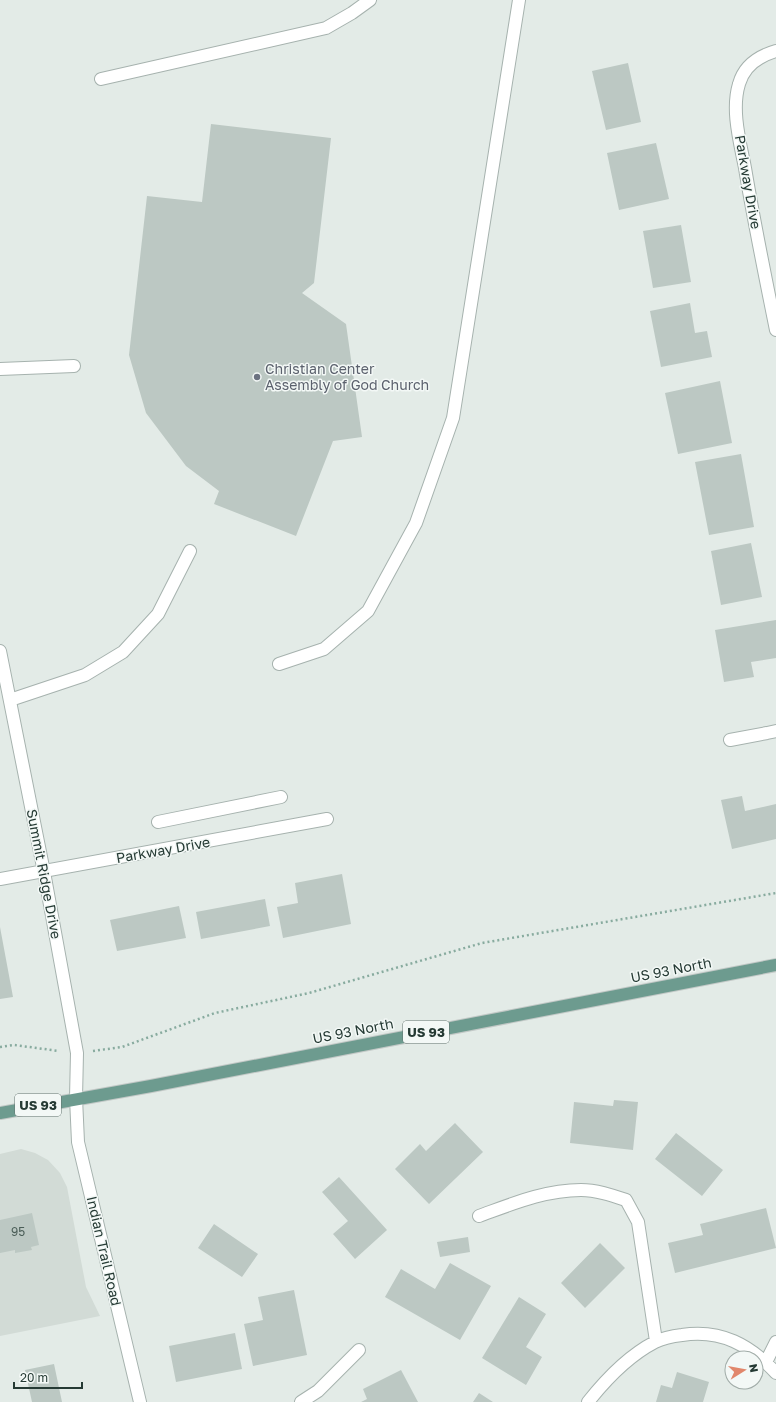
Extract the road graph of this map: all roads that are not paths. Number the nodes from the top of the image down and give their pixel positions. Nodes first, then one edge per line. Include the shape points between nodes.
1 (370, 0) edge
2 (519, 0) edge
3 (776, 51) edge
4 (101, 79) dead end
5 (776, 330) edge
6 (74, 366) dead end
7 (0, 369) edge
8 (190, 551) dead end
9 (0, 651) edge
10 (279, 664) dead end
11 (10, 700) junction
12 (776, 731) edge
13 (730, 740) dead end
14 (281, 797) dead end
15 (327, 820) dead end
16 (158, 822) dead end
17 (44, 872) junction
18 (0, 879) edge
19 (776, 965) edge
20 (76, 1098) junction
21 (0, 1113) edge
22 (479, 1216) dead end
23 (656, 1341) junction
24 (776, 1342) edge
25 (359, 1350) dead end
26 (766, 1362) junction
27 (776, 1373) edge
28 (140, 1402) edge
29 (301, 1402) edge
30 (588, 1402) edge

1 - 4 street via 326,28
2 - 10 street via 453,418 416,523 368,611 324,649
3 - 5 street, Parkway Drive via 753,61 743,73 736,102 737,122
6 - 7 street
8 - 11 street via 158,614 123,652 85,675
9 - 11 street, Summit Ridge Drive
11 - 17 street, Summit Ridge Drive
12 - 13 street
14 - 16 street
15 - 17 street, Parkway Drive
17 - 18 street, Parkway Drive
17 - 20 street, Summit Ridge Drive via 78,1053
19 - 20 main road, US 93 North / US 93 via 151,1086
20 - 21 main road, US 93
20 - 28 street, Indian Trail Road via 78,1142
22 - 23 street via 542,1194 581,1190 600,1192 626,1200 638,1222
23 - 26 street via 694,1333 714,1334 751,1350
23 - 30 street via 615,1371
24 - 26 street
25 - 29 street via 318,1391
26 - 27 street

